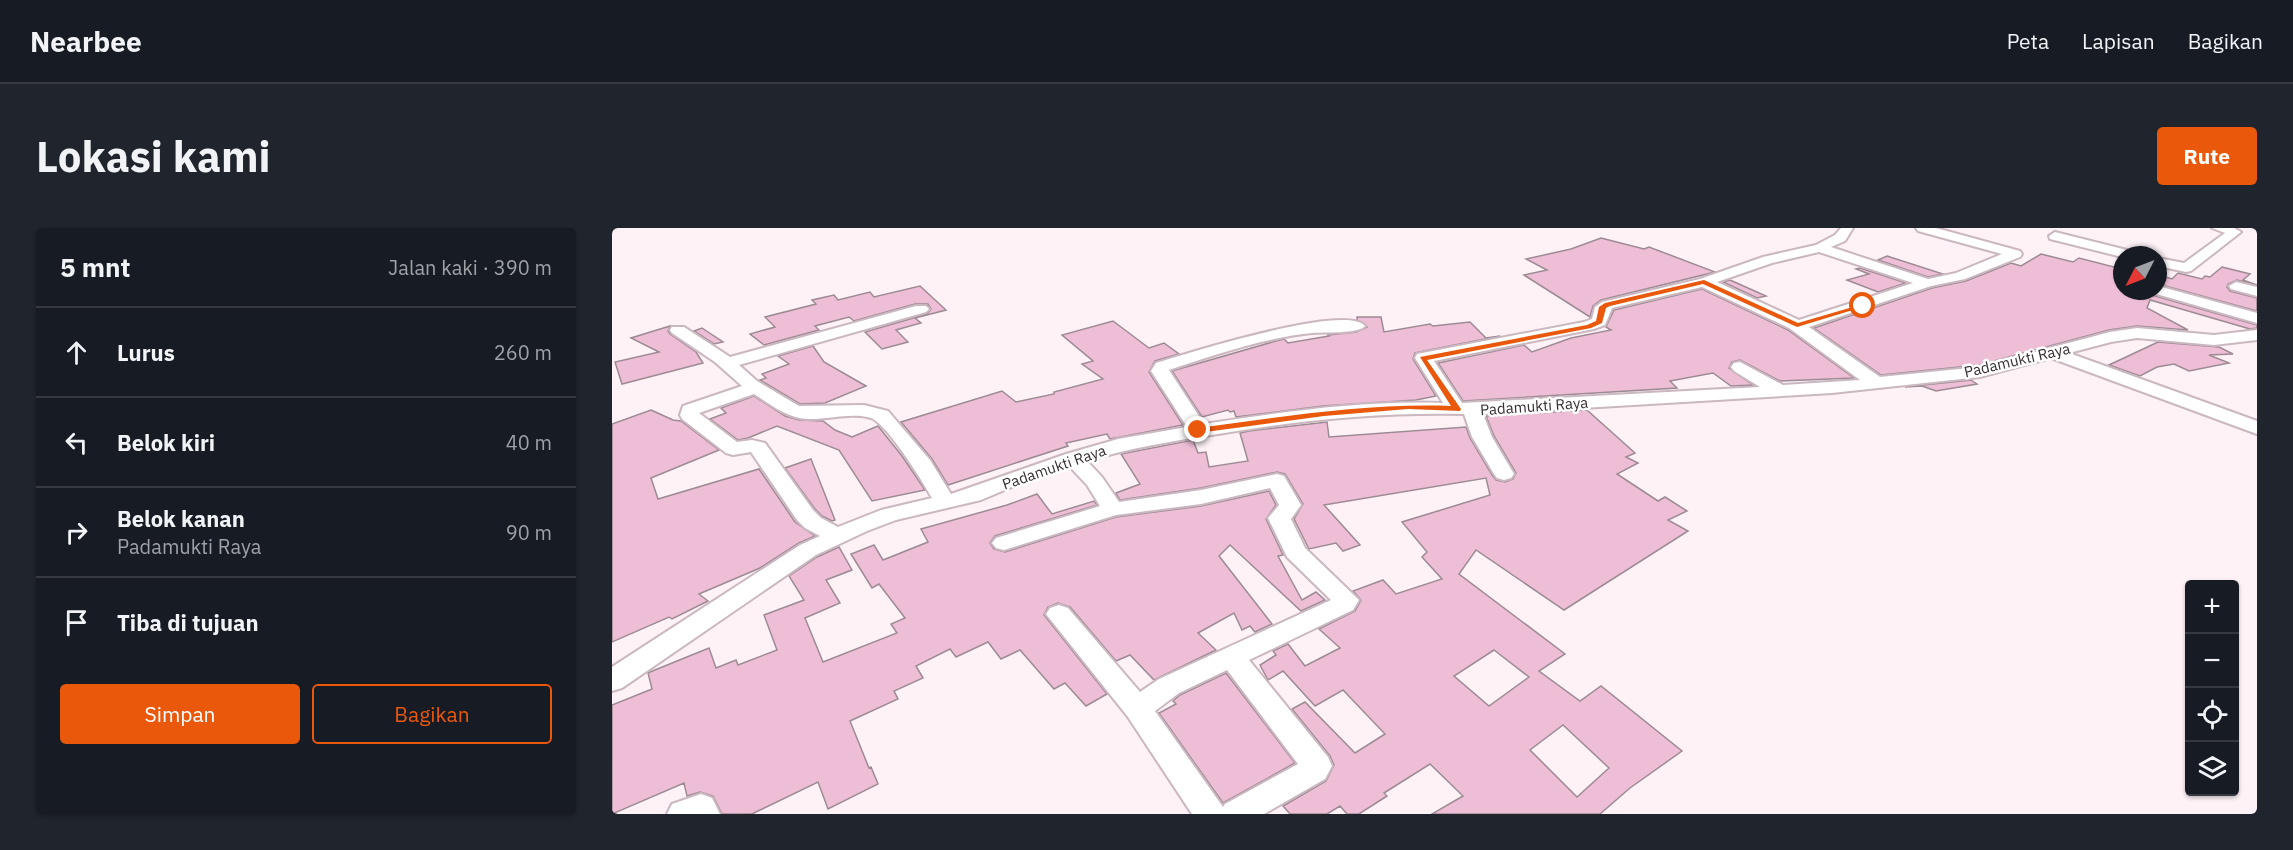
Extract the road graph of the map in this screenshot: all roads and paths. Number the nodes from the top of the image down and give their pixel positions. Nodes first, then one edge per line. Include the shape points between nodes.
1 (1847, 228) edge
2 (1923, 228) edge
3 (2218, 228) edge
4 (2055, 236) dead end
5 (1820, 248) junction
6 (2113, 251) edge
7 (2167, 264) edge
8 (2175, 266) junction
9 (2167, 271) edge
10 (1704, 282) junction
11 (1927, 283) junction
12 (2236, 286) dead end
13 (2257, 292) edge
14 (2167, 293) edge
15 (921, 309) dead end
16 (2257, 318) edge
17 (1795, 325) junction
18 (1357, 326) dead end
19 (678, 330) dead end
20 (2257, 335) edge
21 (2062, 357) junction
22 (727, 363) junction
23 (1740, 368) dead end
24 (1876, 383) junction
25 (755, 388) junction
26 (1780, 392) junction
27 (1465, 409) junction
28 (2257, 428) edge
29 (1198, 430) junction
30 (1073, 458) junction
31 (1504, 474) dead end
32 (944, 501) junction
33 (1113, 509) junction
34 (837, 536) junction
35 (1004, 543) dead end
36 (1059, 614) dead end
37 (1231, 656) junction
38 (612, 681) edge
39 (1138, 709) junction
40 (683, 814) edge
41 (704, 814) edge
42 (1210, 814) edge
43 (1236, 814) edge

1 - 5 street via 1840,238
2 - 11 street via 2015,254 1959,276
3 - 8 street via 2235,232 2186,268
4 - 6 street
5 - 10 street via 1768,260
5 - 11 street
7 - 8 street
8 - 9 street
10 - 17 street
10 - 27 street via 1607,305 1599,322 1588,326 1423,358
11 - 17 street
12 - 13 street
14 - 16 street
15 - 22 street
17 - 24 street
18 - 29 street via 1312,327 1162,367 1160,371
19 - 22 street
20 - 21 street, Padamukti Raya via 2214,340 2137,333 2110,337
21 - 24 street, Padamukti Raya via 1980,372
21 - 28 street
22 - 25 street
23 - 26 street
24 - 26 street, Padamukti Raya
25 - 32 street via 800,412 864,411 881,415 923,464
25 - 34 street via 690,410 688,415 733,449 758,447 805,515
26 - 27 street, Padamukti Raya
27 - 29 street, Padamukti Raya via 1408,407 1335,412
27 - 31 street
29 - 30 street, Padamukti Raya via 1125,443
30 - 32 street, Padamukti Raya via 995,488
30 - 33 street via 1095,481
32 - 34 street, Padamukti Raya via 889,514
33 - 35 street
33 - 37 street via 1194,498 1272,480 1281,483 1290,507 1279,518 1292,547 1346,602
34 - 38 street, Padamukti Raya via 808,550
36 - 39 street
37 - 39 street via 1169,686
37 - 43 street via 1317,766
39 - 42 street
40 - 41 street via 701,808

